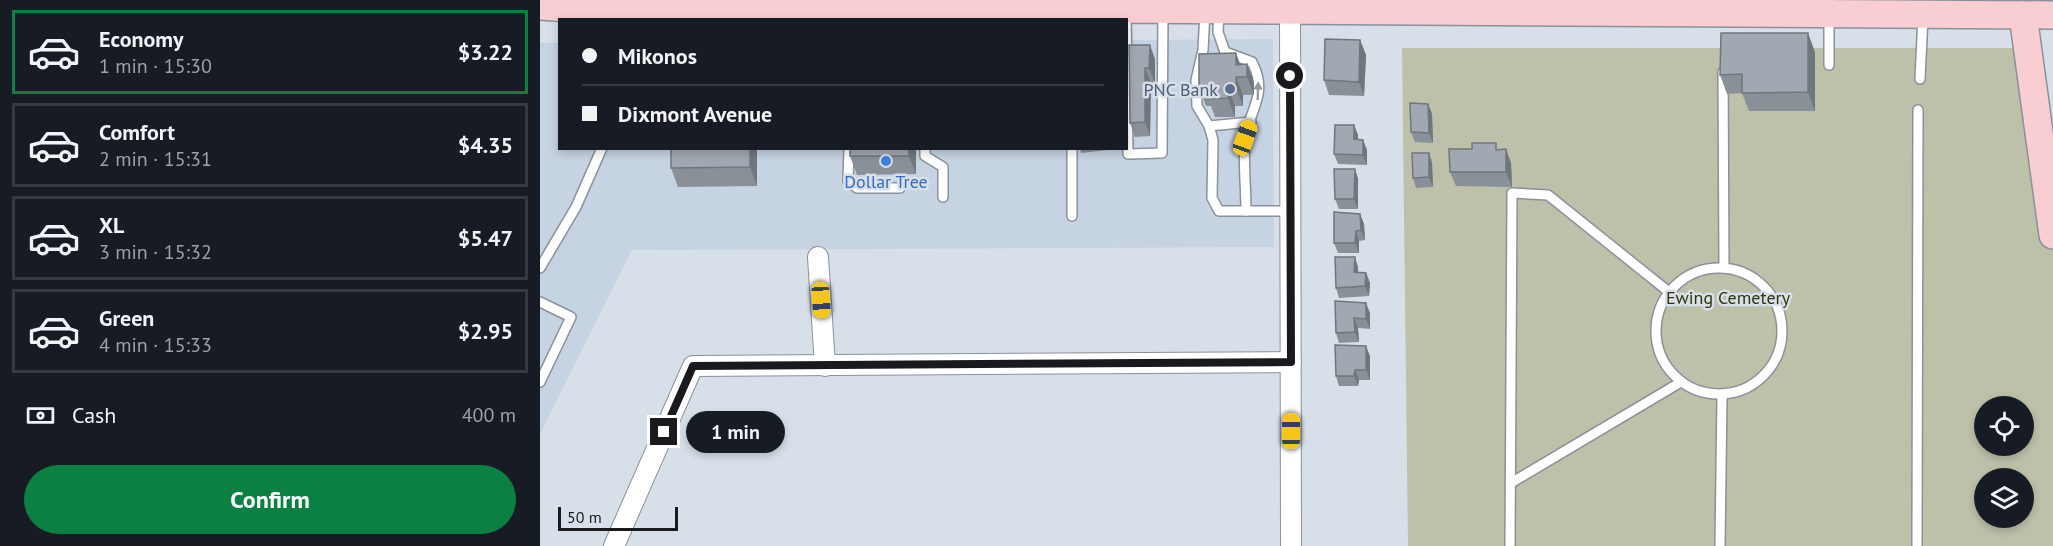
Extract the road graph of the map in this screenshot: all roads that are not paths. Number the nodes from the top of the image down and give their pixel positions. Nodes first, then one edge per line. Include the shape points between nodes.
1 (1364, 5) edge
2 (1418, 5) edge
3 (540, 6) edge
4 (1170, 6) edge
5 (1557, 6) edge
6 (1210, 7) edge
7 (1829, 7) edge
8 (639, 10) edge
9 (855, 10) edge
10 (1126, 10) junction
11 (1290, 10) junction
12 (976, 11) edge
13 (1036, 14) edge
14 (1070, 14) edge
15 (1923, 14) junction
16 (931, 15) edge
17 (2024, 15) junction
18 (2053, 15) edge
19 (1126, 18) edge
20 (1723, 57) edge
21 (1829, 65) dead end
22 (1920, 79) dead end
23 (1918, 110) dead end
24 (1251, 122) junction
25 (1209, 126) junction
26 (601, 150) edge
27 (849, 150) edge
28 (925, 150) edge
29 (1072, 150) edge
30 (1128, 150) edge
31 (2048, 152) edge
32 (900, 188) dead end
33 (943, 197) dead end
34 (1246, 211) junction
35 (1290, 211) junction
36 (1072, 216) dead end
37 (2053, 235) edge
38 (818, 257) dead end
39 (540, 268) edge
40 (1724, 268) junction
41 (1669, 292) junction
42 (540, 302) edge
43 (1291, 362) junction
44 (825, 366) junction
45 (540, 382) edge
46 (1681, 382) junction
47 (1722, 396) junction
48 (1510, 483) junction
49 (621, 544) edge
50 (1291, 546) edge
51 (1510, 546) edge
52 (1720, 546) edge
53 (1917, 546) edge

1 - 2 main road
1 - 11 main road
2 - 5 main road
3 - 8 main road
4 - 6 main road
4 - 10 main road
4 - 30 lane via 1162,153 1128,154
5 - 7 main road via 1723,18
6 - 11 main road
24 -> 6 lane via 1258,98 1258,74 1252,62 1225,52
6 - 25 lane via 1196,80 1197,106
7 - 15 main road
7 - 21 lane
8 - 9 main road
9 - 16 main road
10 - 14 main road
10 - 19 lane
11 - 35 street
12 - 13 main road
12 - 16 main road
13 - 14 main road
15 - 17 main road
15 - 22 lane
17 - 18 main road
17 - 31 main road
20 - 40 lane
23 - 53 lane
24 - 25 lane
24 - 34 lane via 1245,138
25 - 34 lane via 1212,198 1219,211
26 - 39 lane via 576,207
27 - 32 lane via 849,180 857,188
28 - 33 lane via 925,156 943,167
29 - 36 lane
31 - 37 main road
34 - 35 lane
35 - 43 street
38 - 44 street
40 - 41 lane via 1695,273
40 - 47 lane via 1746,274 1764,286 1776,304 1782,325 1780,346 1772,366 1757,382
41 - 46 lane via 1659,311 1655,332 1658,351
41 - 48 lane via 1548,195 1512,193
42 - 45 lane via 571,317
43 - 44 street
43 - 50 street
44 - 49 street via 693,366
46 - 47 lane via 1698,391
46 - 48 lane
47 - 52 lane
48 - 51 lane

